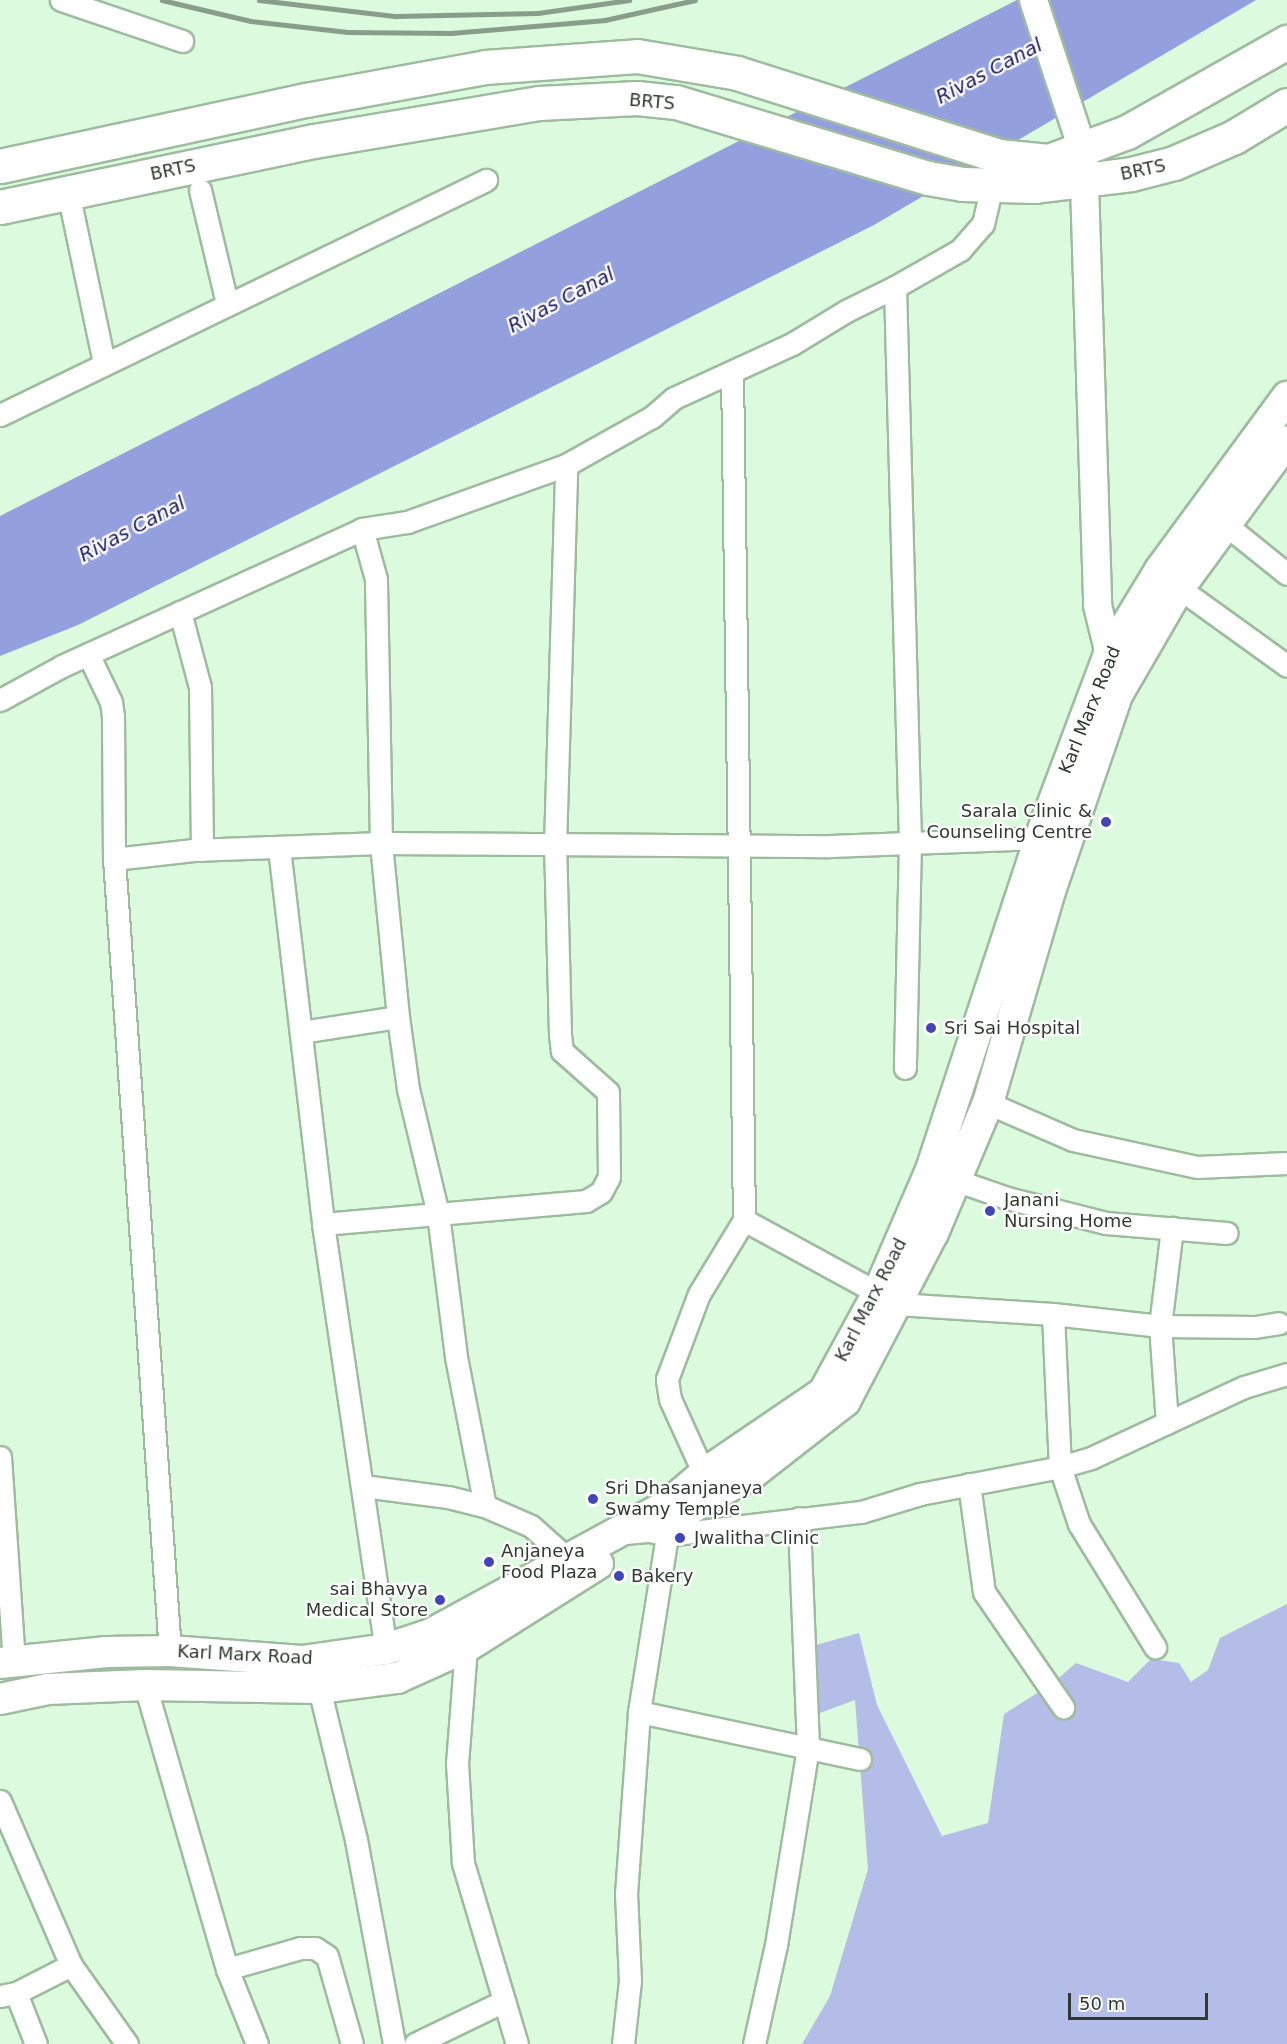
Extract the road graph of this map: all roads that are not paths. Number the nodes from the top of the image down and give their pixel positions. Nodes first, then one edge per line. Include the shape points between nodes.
1 (61, 0) edge
2 (1033, 0) edge
3 (182, 41) dead end
4 (1287, 42) edge
5 (1287, 105) edge
6 (1081, 152) junction
7 (0, 166) edge
8 (996, 170) junction
9 (486, 180) dead end
10 (200, 190) dead end
11 (68, 192) junction
12 (0, 207) edge
13 (895, 287) junction
14 (227, 303) junction
15 (104, 363) junction
16 (732, 372) junction
17 (1287, 397) edge
18 (0, 415) edge
19 (1284, 450) edge
20 (566, 465) junction
21 (1226, 525) junction
22 (362, 529) junction
23 (1287, 574) edge
24 (1179, 588) junction
25 (180, 612) junction
26 (88, 654) junction
27 (1109, 654) junction
28 (1287, 666) edge
29 (0, 700) edge
30 (1040, 838) junction
31 (910, 842) junction
32 (381, 843) junction
33 (555, 846) junction
34 (736, 846) junction
35 (279, 848) junction
36 (202, 850) junction
37 (114, 859) junction
38 (398, 1017) junction
39 (301, 1032) junction
40 (905, 1068) dead end
41 (988, 1103) junction
42 (1287, 1162) edge
43 (955, 1180) junction
44 (438, 1214) junction
45 (744, 1220) junction
46 (322, 1224) junction
47 (1172, 1228) junction
48 (1227, 1233) dead end
49 (888, 1298) junction
50 (1053, 1314) junction
51 (1279, 1323) dead end
52 (1160, 1326) junction
53 (1287, 1374) edge
54 (1167, 1423) junction
55 (0, 1457) edge
56 (1060, 1467) junction
57 (704, 1474) junction
58 (969, 1484) junction
59 (363, 1486) junction
60 (485, 1506) junction
61 (799, 1518) junction
62 (643, 1534) junction
63 (568, 1559) junction
64 (466, 1647) junction
65 (1155, 1647) dead end
66 (386, 1648) junction
67 (170, 1651) junction
68 (7, 1661) edge
69 (145, 1685) junction
70 (319, 1688) junction
71 (0, 1699) edge
72 (1063, 1707) dead end
73 (639, 1712) junction
74 (808, 1748) junction
75 (860, 1759) dead end
76 (0, 1801) edge
77 (71, 1965) junction
78 (227, 1969) junction
79 (8, 1994) edge
80 (504, 2001) junction
81 (36, 2044) edge
82 (128, 2044) edge
83 (257, 2044) edge
84 (352, 2044) edge
85 (394, 2044) edge
86 (415, 2044) edge
87 (517, 2044) edge
88 (623, 2044) edge
89 (754, 2044) edge

1 - 3 street
2 - 6 street
4 - 6 main road, BRTS via 1148,121
5 - 6 main road, BRTS via 1195,156 1152,169
6 - 8 main road, BRTS
6 - 27 street via 1097,605
7 - 8 main road, BRTS via 435,76 535,61 637,56 704,65 770,83
8 - 11 main road, BRTS via 947,182 714,112 637,98 530,104 315,141
8 - 13 street via 983,225 960,249
9 - 14 street
10 - 14 street
11 - 12 main road, BRTS
11 - 15 street
13 - 16 street
13 - 31 street
14 - 15 street
15 - 18 street
16 - 20 street via 674,398 652,417
16 - 34 street
17 - 27 main road, Karl Marx Road via 1160,570
19 - 21 main road, Karl Marx Road
20 - 22 street via 407,522
20 - 33 street
21 - 23 street
21 - 24 main road, Karl Marx Road
22 - 25 street
22 - 32 street via 376,579
24 - 28 street
24 - 41 main road, Karl Marx Road via 1117,695 1050,891
25 - 26 street
25 - 36 street via 200,687
26 - 29 street
26 - 37 street via 111,702 113,716
27 - 30 main road, Karl Marx Road
30 - 31 street
30 - 49 main road, Karl Marx Road
31 - 34 street
31 - 40 street
32 - 33 street
32 - 35 street
32 - 38 street
33 - 34 street
33 - 44 street via 562,1051 608,1092 609,1177 601,1192 586,1201
34 - 45 street
35 - 36 street
35 - 39 street
36 - 37 street
37 - 67 street
38 - 39 street
38 - 44 street via 408,1089
39 - 46 street
41 - 42 street via 1073,1140 1197,1167
41 - 43 main road, Karl Marx Road
43 - 47 street via 1007,1198 1106,1223
43 - 49 main road, Karl Marx Road
44 - 46 street
44 - 60 street via 456,1357
45 - 49 street
45 - 57 street via 699,1294 667,1379 670,1399
46 - 59 street
47 - 48 street
47 - 52 street
49 - 50 street
49 - 57 main road, Karl Marx Road via 824,1392
49 - 62 main road, Karl Marx Road via 845,1401 753,1473
50 - 52 street
50 - 56 street
51 - 52 street via 1255,1327
52 - 54 street
53 - 54 street via 1244,1388
54 - 56 street via 1091,1458
55 - 68 street
56 - 58 street
56 - 65 street via 1079,1524
57 - 62 main road, Karl Marx Road via 669,1504
58 - 61 street via 861,1512
58 - 72 street via 984,1592
59 - 60 street
59 - 66 street
60 - 63 street via 531,1526
61 - 62 street
61 - 74 street
62 - 63 main road, Karl Marx Road
62 - 64 main road, Karl Marx Road
62 - 73 street
63 - 66 main road, Karl Marx Road via 431,1634
64 - 70 main road, Karl Marx Road via 397,1678
64 - 80 street via 457,1764 463,1863
66 - 67 main road, Karl Marx Road via 302,1661
67 - 68 main road, Karl Marx Road
69 - 70 main road, Karl Marx Road
69 - 71 main road, Karl Marx Road via 48,1689
69 - 78 street
70 - 85 street via 356,1840
73 - 74 street
73 - 88 street via 626,1894 630,1981
74 - 75 street
74 - 89 street via 776,1945
76 - 77 street
77 - 79 street
77 - 82 street
78 - 83 street
78 - 84 street via 300,1948 315,1948 327,1956
79 - 81 street
80 - 86 street
80 - 87 street

